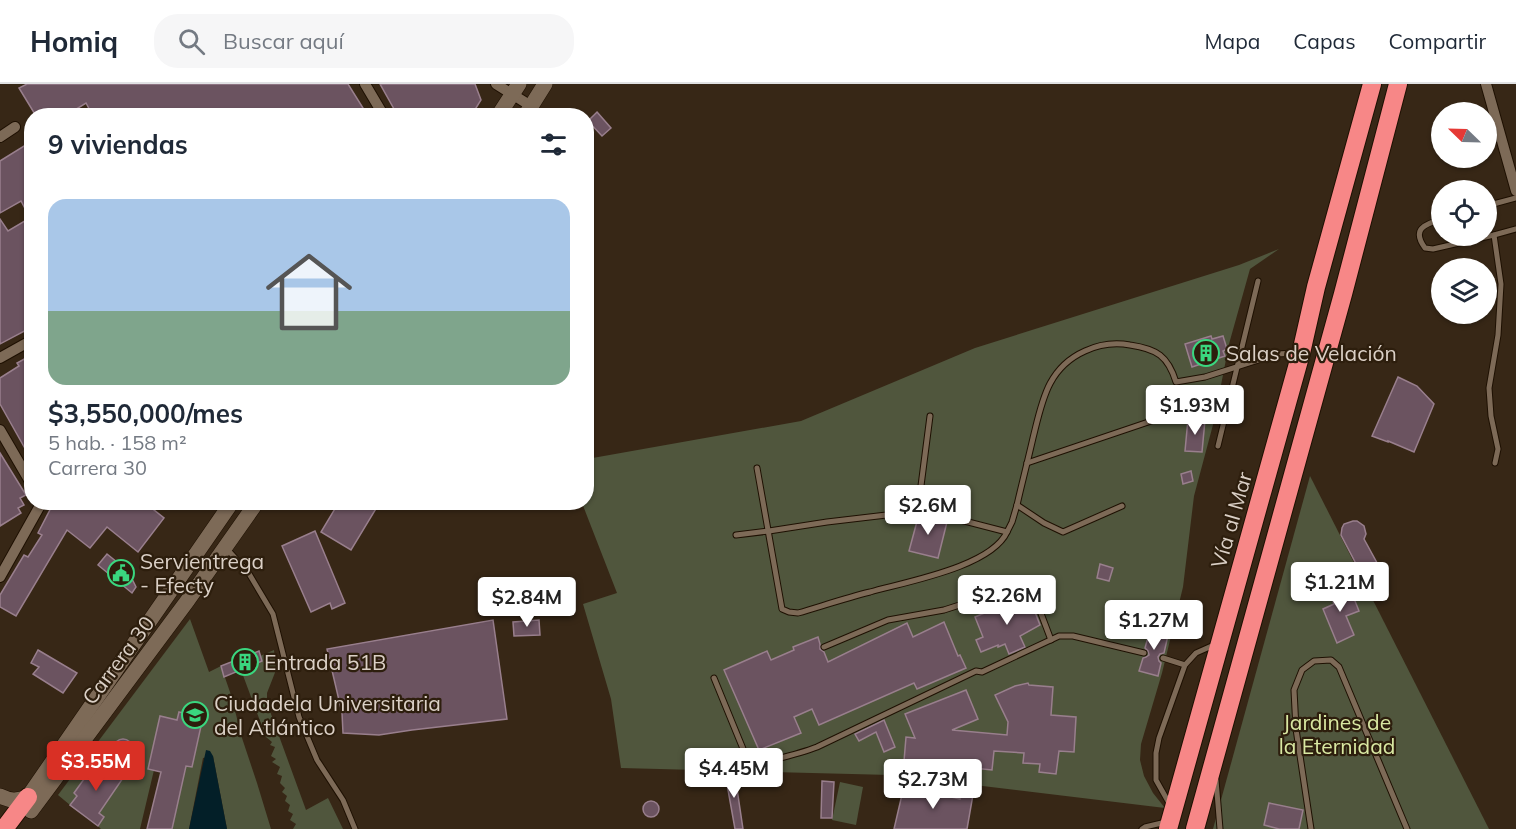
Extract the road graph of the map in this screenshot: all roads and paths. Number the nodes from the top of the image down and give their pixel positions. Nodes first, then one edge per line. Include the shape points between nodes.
1 (365, 84) edge
2 (496, 84) edge
3 (545, 84) edge
4 (1372, 84) edge
5 (1398, 84) edge
6 (1486, 84) edge
7 (516, 89) edge
8 (379, 108) edge
9 (503, 108) edge
10 (526, 108) edge
11 (530, 108) edge
12 (15, 127) dead end
13 (0, 136) edge
14 (1516, 191) edge
15 (1516, 198) edge
16 (1497, 203) edge
17 (1431, 222) edge
18 (1516, 229) edge
19 (1497, 234) edge
20 (1446, 246) edge
21 (1495, 246) edge
22 (1258, 280) dead end
23 (24, 344) edge
24 (1301, 353) junction
25 (0, 358) edge
26 (1237, 366) junction
27 (1175, 413) dead end
28 (930, 416) dead end
29 (0, 430) edge
30 (1218, 446) dead end
31 (1027, 463) junction
32 (1495, 463) dead end
33 (757, 468) dead end
34 (24, 471) edge
35 (1017, 505) junction
36 (1122, 506) dead end
37 (918, 509) junction
38 (38, 510) edge
39 (227, 510) edge
40 (251, 510) edge
41 (769, 531) junction
42 (1007, 532) junction
43 (735, 535) dead end
44 (226, 547) junction
45 (1, 574) edge
46 (1051, 640) junction
47 (1220, 643) junction
48 (824, 647) dead end
49 (1144, 653) dead end
50 (1163, 658) dead end
51 (1185, 665) junction
52 (714, 678) dead end
53 (1214, 758) junction
54 (0, 796) edge
55 (29, 804) junction
56 (1170, 820) edge
57 (9, 827) edge
58 (355, 829) edge
59 (1142, 829) edge
60 (1195, 829) edge
61 (1220, 829) edge
62 (1311, 829) edge
63 (1407, 829) edge

1 - 8 street
2 - 7 street
3 - 11 main road
4 - 24 highway, Vía al Mar
5 - 53 highway
6 - 14 street
7 - 9 main road
7 - 10 street
12 - 13 street
15 - 16 lane
17 - 20 lane via 1420,228 1421,243 1433,249
18 - 19 lane
21 - 32 lane via 1500,284 1498,335 1489,388 1498,449
22 - 26 lane
23 - 25 street
24 - 26 lane via 1277,354
24 - 47 highway, Vía al Mar
26 - 30 lane
26 - 31 lane via 1176,382 1166,359 1153,351 1114,343 1083,352 1069,360 1048,386
27 - 31 lane
28 - 37 lane
29 - 34 street
31 - 35 lane
33 - 41 lane
35 - 36 lane via 1062,532
35 - 42 lane
37 - 41 lane
37 - 42 lane
38 - 45 street
39 - 55 main road, Carrera 30
40 - 44 main road, Carrera 30
41 - 42 lane via 782,609 798,613 937,575 983,556
41 - 43 lane
44 - 55 main road, Carrera 30
44 - 58 lane via 248,572 273,614 299,717 317,760 343,800
46 - 48 lane via 1028,583 944,610 888,620
46 - 49 lane via 1073,636
46 - 52 lane via 817,747 753,765
47 - 51 lane via 1196,653
47 - 56 highway, Vía al Mar
50 - 51 lane
51 - 56 lane via 1156,753 1156,780
53 - 60 highway
53 - 61 lane
54 - 55 main road
55 - 57 highway
56 - 59 lane
62 - 63 lane via 1294,690 1302,670 1314,661 1331,660 1339,667

